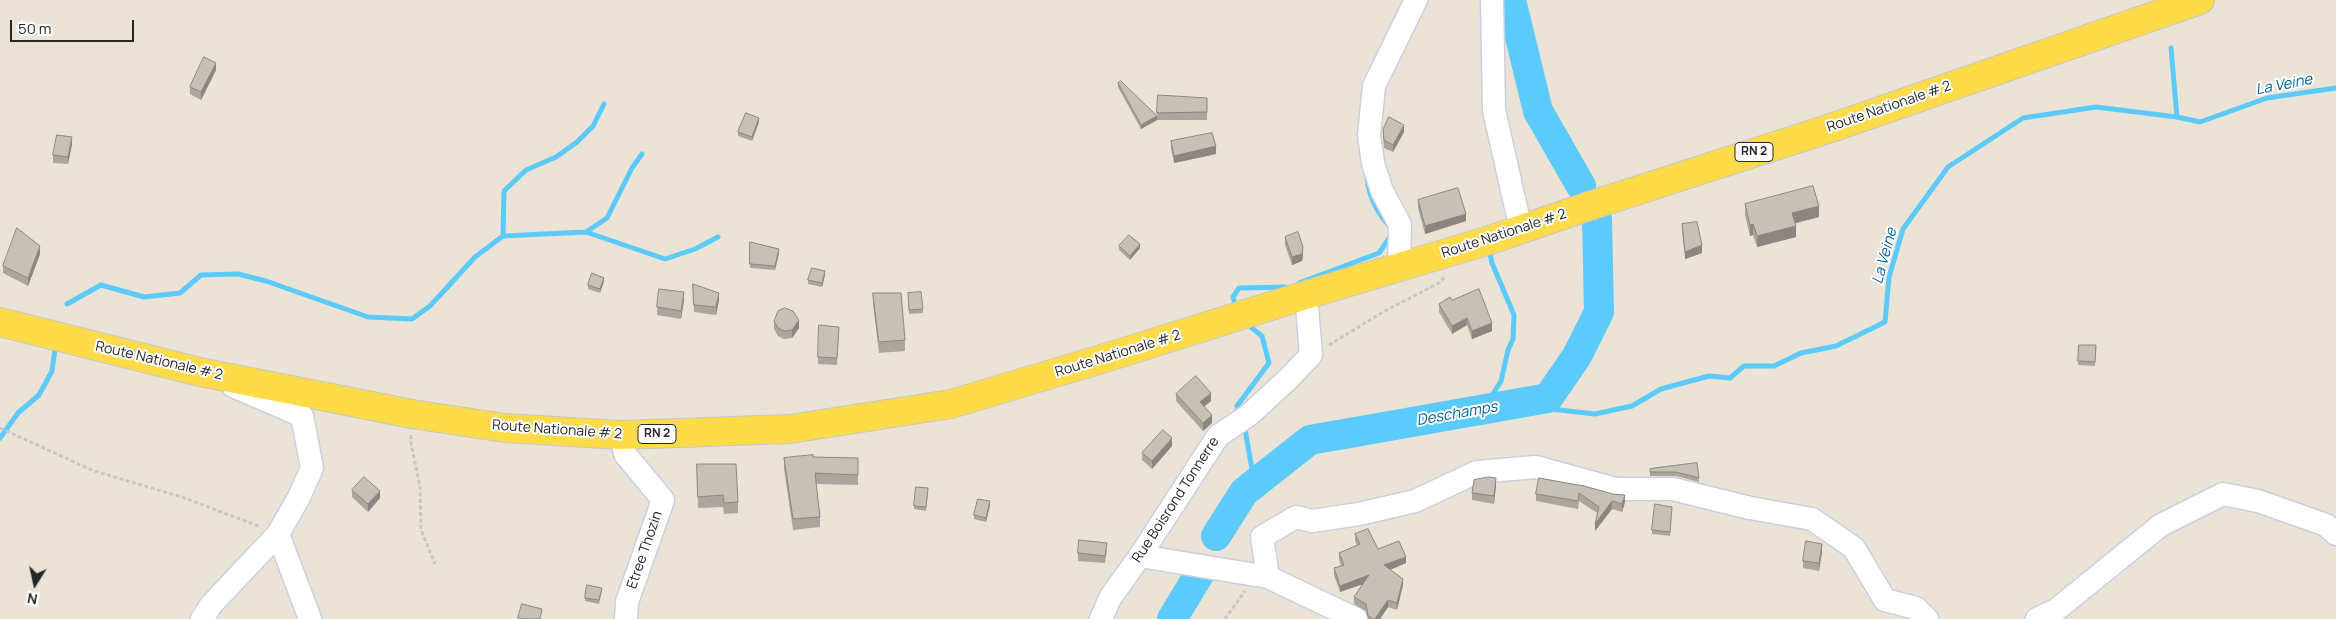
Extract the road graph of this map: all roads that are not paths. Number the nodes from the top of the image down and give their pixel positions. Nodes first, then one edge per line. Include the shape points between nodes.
1 (1416, 0) edge
2 (1492, 0) edge
3 (2200, 0) edge
4 (1521, 230) junction
5 (1399, 268) junction
6 (1306, 295) junction
7 (0, 322) edge
8 (200, 372) junction
9 (621, 435) junction
10 (278, 534) junction
11 (2336, 534) edge
12 (1140, 556) junction
13 (1263, 576) junction
14 (202, 619) edge
15 (310, 619) edge
16 (626, 619) edge
17 (1101, 619) edge
18 (1356, 619) edge
19 (1927, 619) edge
20 (2037, 619) edge

1 - 5 street via 1374,86 1369,135 1382,191 1400,226
2 - 4 street via 1494,110
3 - 4 main road, Route Nationale # 2 / RN 2 via 1828,129
4 - 5 main road, Route Nationale # 2 / RN 2
5 - 6 main road, Route Nationale # 2 / RN 2
6 - 9 main road, Route Nationale # 2 / RN 2 via 951,404 790,429
6 - 12 street, Rue Boisrond Tonnerre via 1311,355 1249,415 1218,436
7 - 8 main road, Route Nationale # 2 / RN 2
8 - 9 main road, Route Nationale # 2 / RN 2 via 412,414 505,428
8 - 10 street via 302,416 312,468
9 - 16 street, Etree Thozin via 625,454 662,500 627,602
10 - 14 street
10 - 15 street
11 - 20 street via 2326,525 2258,501 2223,494 2161,525 2056,610
12 - 13 street
12 - 17 street, Rue Boisrond Tonnerre via 1110,598
13 - 18 street
13 - 19 street via 1262,537 1296,517 1312,521 1359,514 1415,501 1476,472 1536,467 1616,489 1673,489 1812,519 1854,548 1885,600 1916,608

